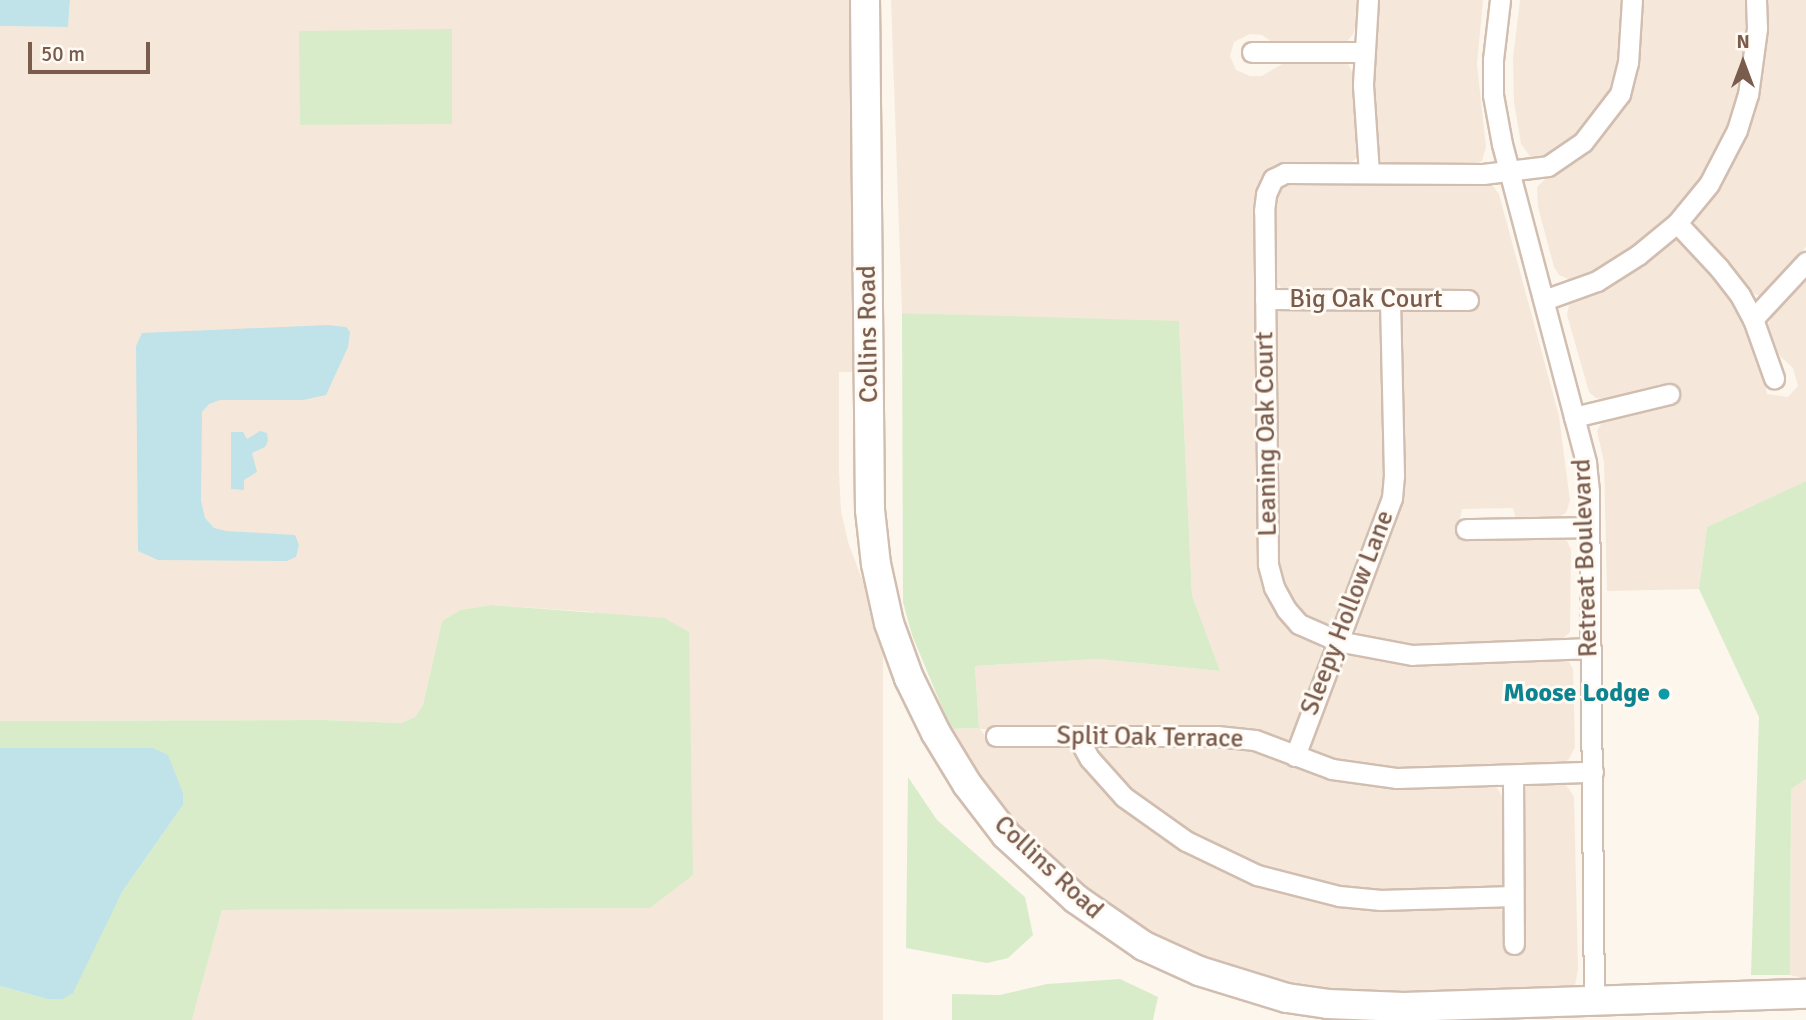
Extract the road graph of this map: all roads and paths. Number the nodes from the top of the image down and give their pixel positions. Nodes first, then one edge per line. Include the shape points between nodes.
1 (865, 0) edge
2 (1368, 0) edge
3 (1500, 0) edge
4 (1632, 0) edge
5 (1756, 0) edge
6 (1252, 52) dead end
7 (1363, 52) junction
8 (1369, 173) junction
9 (1510, 173) junction
10 (1676, 223) junction
11 (1806, 262) edge
12 (1265, 299) junction
13 (1390, 300) junction
14 (1468, 300) dead end
15 (1544, 300) junction
16 (1753, 319) junction
17 (1774, 378) dead end
18 (1670, 394) dead end
19 (1574, 417) junction
20 (1587, 527) junction
21 (1466, 529) dead end
22 (1338, 641) junction
23 (1591, 648) junction
24 (996, 736) dead end
25 (1077, 736) junction
26 (1295, 756) junction
27 (1592, 772) junction
28 (1513, 775) junction
29 (1513, 897) junction
30 (1514, 944) dead end
31 (1806, 994) edge
32 (1594, 1001) junction

1 - 32 street, Collins Road via 870,510 876,564 889,623 909,678 973,793 1026,856 1106,922 1167,958 1222,979 1287,998 1364,1007
2 - 7 street
3 - 9 street, Retreat Boulevard via 1493,95
4 - 9 street, Leaning Oak Court via 1628,63 1620,94 1602,121 1583,142 1548,166
5 - 10 street via 1752,74 1737,130 1709,184
6 - 7 street
7 - 8 street
8 - 9 street, Leaning Oak Court
8 - 12 street, Leaning Oak Court via 1284,173 1273,179 1266,194
9 - 15 street, Retreat Boulevard
10 - 15 street via 1597,281
10 - 16 street via 1719,268
11 - 16 street
12 - 13 street, Big Oak Court
12 - 22 street, Leaning Oak Court via 1268,564 1274,587 1299,624
13 - 14 street, Big Oak Court
13 - 22 street, Sleepy Hollow Lane via 1392,498
15 - 19 street, Retreat Boulevard
16 - 17 street
18 - 19 street
19 - 20 street, Retreat Boulevard via 1586,463
20 - 21 street
20 - 23 street, Retreat Boulevard
22 - 23 street, Leaning Oak Court via 1412,655
22 - 26 street, Sleepy Hollow Lane
23 - 27 street, Retreat Boulevard
24 - 25 street, Split Oak Terrace
25 - 26 street, Split Oak Terrace via 1217,736 1255,740
25 - 29 street via 1090,759 1124,797 1186,841 1257,875 1339,897
26 - 28 street, Split Oak Terrace via 1332,769 1397,778
27 - 28 street, Split Oak Terrace
27 - 32 street, Retreat Boulevard
28 - 29 street
29 - 30 street
31 - 32 street, Collins Road

